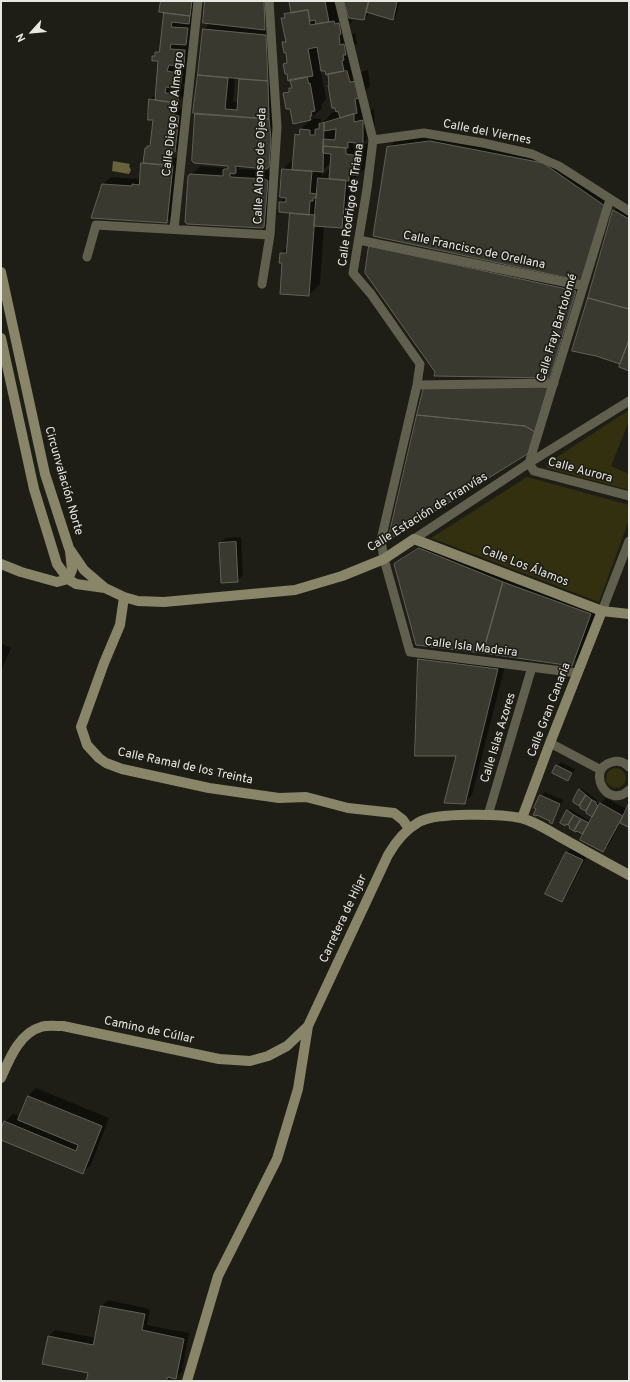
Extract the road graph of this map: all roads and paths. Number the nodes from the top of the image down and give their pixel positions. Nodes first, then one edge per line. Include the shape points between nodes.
1 (198, 1) edge
2 (269, 1) edge
3 (339, 1) edge
4 (373, 140) junction
5 (610, 199) junction
6 (629, 210) edge
7 (174, 229) junction
8 (270, 235) junction
9 (359, 240) junction
10 (87, 257) dead end
11 (1, 272) edge
12 (262, 284) dead end
13 (583, 286) junction
14 (1, 338) edge
15 (554, 383) junction
16 (417, 385) junction
17 (629, 401) edge
18 (529, 463) junction
19 (629, 496) edge
20 (414, 539) junction
21 (629, 541) edge
22 (69, 548) junction
23 (384, 559) junction
24 (1, 564) edge
25 (68, 579) junction
26 (105, 588) junction
27 (124, 597) junction
28 (602, 611) junction
29 (629, 614) edge
30 (532, 667) junction
31 (578, 673) junction
32 (550, 743) junction
33 (629, 767) edge
34 (601, 770) junction
35 (629, 790) edge
36 (488, 815) junction
37 (522, 818) junction
38 (409, 829) junction
39 (629, 875) edge
40 (308, 1026) junction
41 (1, 1078) edge
42 (187, 1381) edge

1 - 7 street, Calle Diego de Almagro
2 - 8 street, Calle Alonso de Ojeda via 277,127
3 - 4 street, Calle Rodrigo de Triana
4 - 5 street, Calle del Viernes via 424,133 532,154 559,166
4 - 9 street, Calle Rodrigo de Triana
5 - 6 street, Calle del Viernes
5 - 13 street, Calle Fray Bartolomé
7 - 8 street
7 - 10 street via 96,225
8 - 12 street, Calle Alonso de Ojeda
9 - 13 street, Calle Francisco de Orellana
9 - 16 street, Calle Rodrigo de Triana via 353,273 371,294 420,364
11 - 22 street, Circunvalación Norte via 45,474
13 - 15 street, Calle Fray Bartolomé
14 - 25 street via 34,489 57,564
15 - 16 street
15 - 18 street, Calle Fray Bartolomé
16 - 23 street, Calle Rodrigo de Triana via 381,540
17 - 18 street, Calle Estación de Tranvías
18 - 19 street, Calle Aurora via 534,471
18 - 20 street, Calle Estación de Tranvías
20 - 23 street, Calle Estación de Tranvías
20 - 28 street, Calle Los Álamos
21 - 28 street
22 - 25 street via 72,570
22 - 26 street, Circunvalación Norte via 84,570
23 - 27 street, Calle Estación de Tranvías via 342,576 295,590 164,602 138,601
23 - 30 street, Calle Isla Madeira via 410,652
24 - 25 street via 57,582
25 - 26 street via 76,584
26 - 27 street, Calle Estación de Tranvías
27 - 38 street, Calle Ramal de los Treinta via 120,625 81,727 87,745 99,758 122,769 209,788 279,798 306,797 348,808 394,814 403,820
28 - 29 street, Calle Los Álamos
28 - 31 street, Calle Gran Canaria
30 - 31 street, Calle Isla Madeira
30 - 36 street, Calle Islas Azores
31 - 32 street, Calle Gran Canaria
32 - 34 street
32 - 37 street, Calle Gran Canaria
33 - 34 street via 624,763 613,762
34 - 35 street via 600,782 606,792 617,796
36 - 37 street, Carretera de Híjar
36 - 38 street, Carretera de Híjar via 431,817
37 - 39 street, Carretera de Híjar
38 - 40 street, Carretera de Híjar via 395,842 388,854
40 - 41 street, Camino de Cúllar via 287,1046 268,1056 250,1061 219,1059 63,1026 41,1027 28,1034 12,1052
40 - 42 street via 298,1089 277,1159 218,1276

